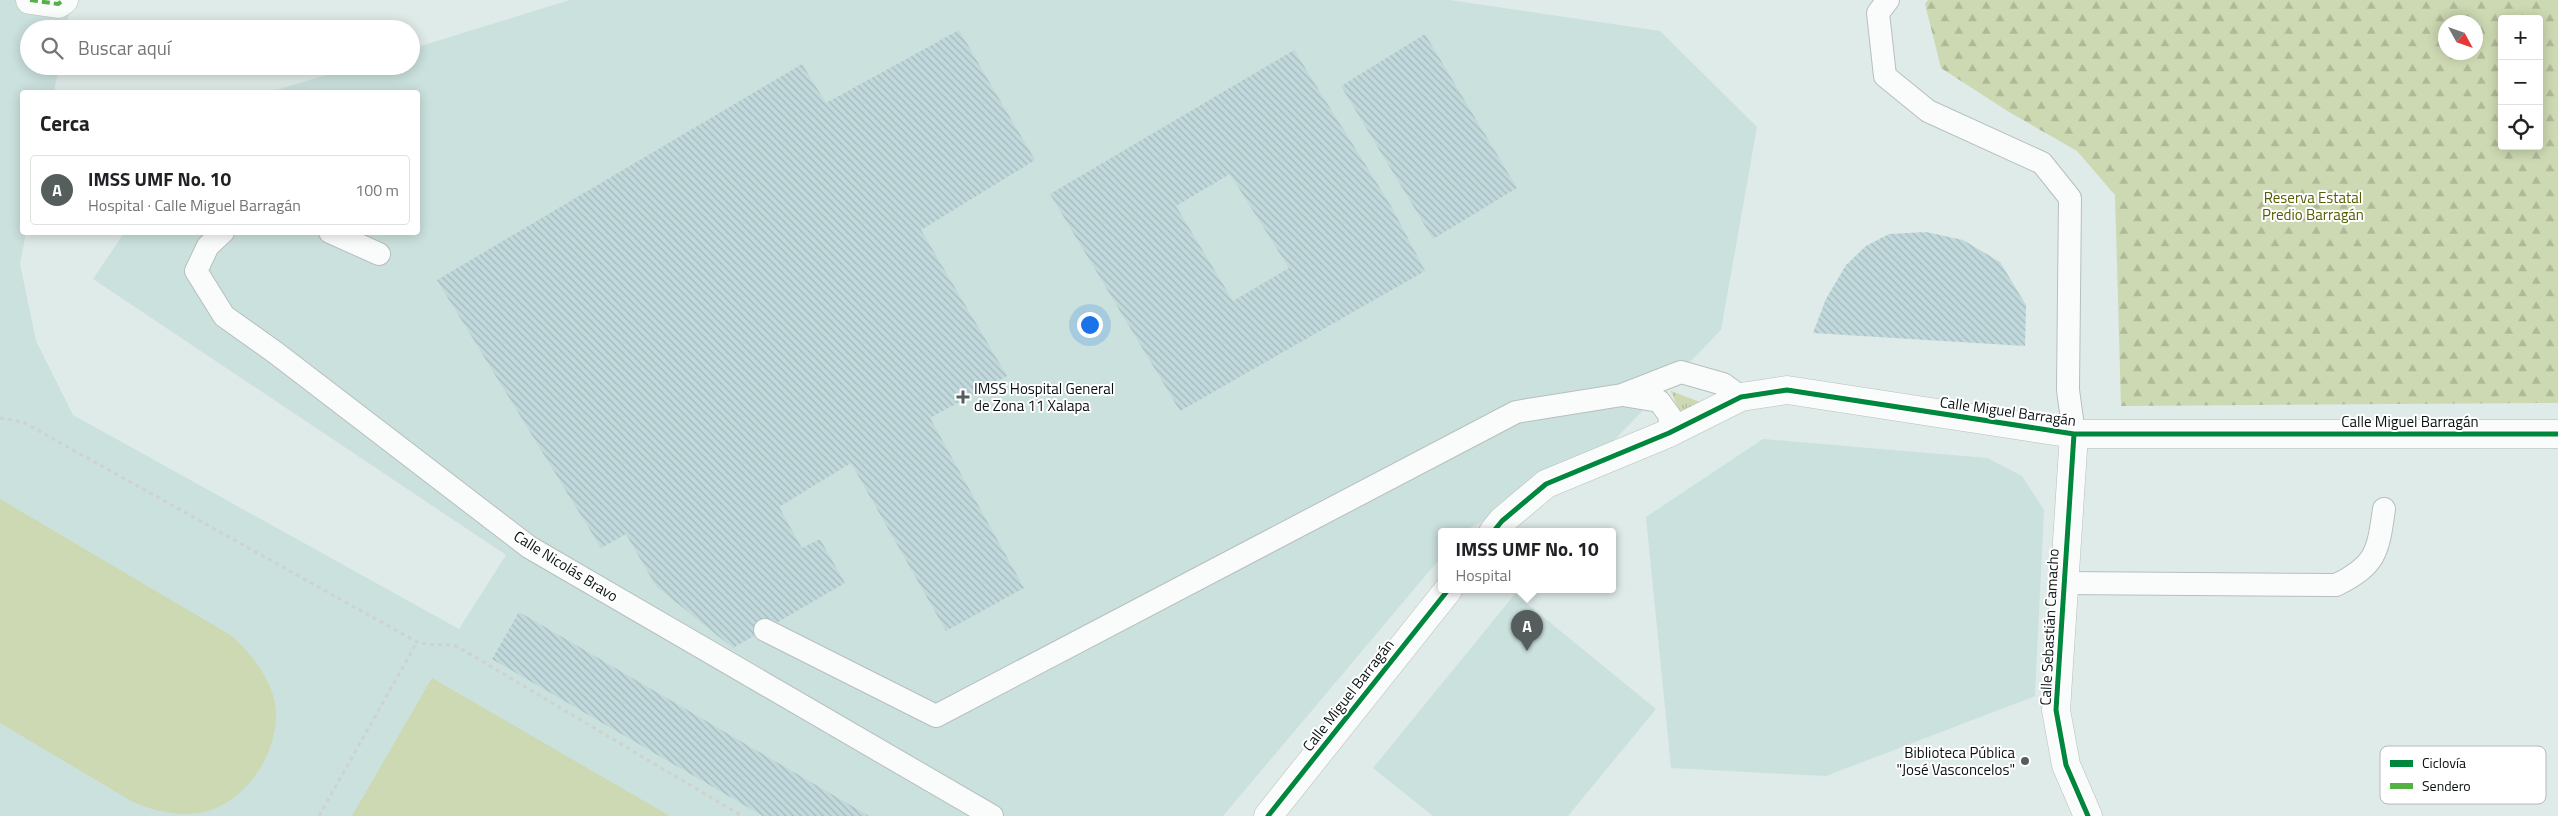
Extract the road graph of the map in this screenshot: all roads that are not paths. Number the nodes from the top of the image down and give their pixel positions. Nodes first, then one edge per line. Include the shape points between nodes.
1 (30, 0) edge
2 (64, 0) edge
3 (1888, 0) edge
4 (220, 235) edge
5 (337, 235) edge
6 (379, 254) dead end
7 (1622, 395) junction
8 (1741, 397) junction
9 (1669, 433) junction
10 (2074, 434) junction
11 (2558, 434) edge
12 (2384, 509) dead end
13 (1497, 528) edge
14 (2064, 583) junction
15 (1446, 593) edge
16 (765, 630) dead end
17 (992, 816) edge
18 (1268, 816) edge
19 (2088, 816) edge

1 - 2 street via 58,4
3 - 10 lane via 1878,13 1885,76 1928,110 2042,164 2070,198 2068,390
4 - 17 lane, Calle Nicolás Bravo via 208,246 196,270 224,316 529,547
5 - 6 lane
7 - 8 lane via 1681,372 1723,384
7 - 9 lane via 1659,401 1670,416
7 - 16 lane via 1516,412 936,716
8 - 9 street, Calle Miguel Barragán
8 - 10 street, Calle Miguel Barragán via 1787,390
9 - 13 street, Calle Miguel Barragán via 1546,484
10 - 11 street, Calle Miguel Barragán
10 - 14 street, Calle Sebastián Camacho
12 - 14 lane via 2378,548 2355,575 2336,584
14 - 19 street, Calle Sebastián Camacho via 2056,710 2066,765
15 - 18 street, Calle Miguel Barragán

